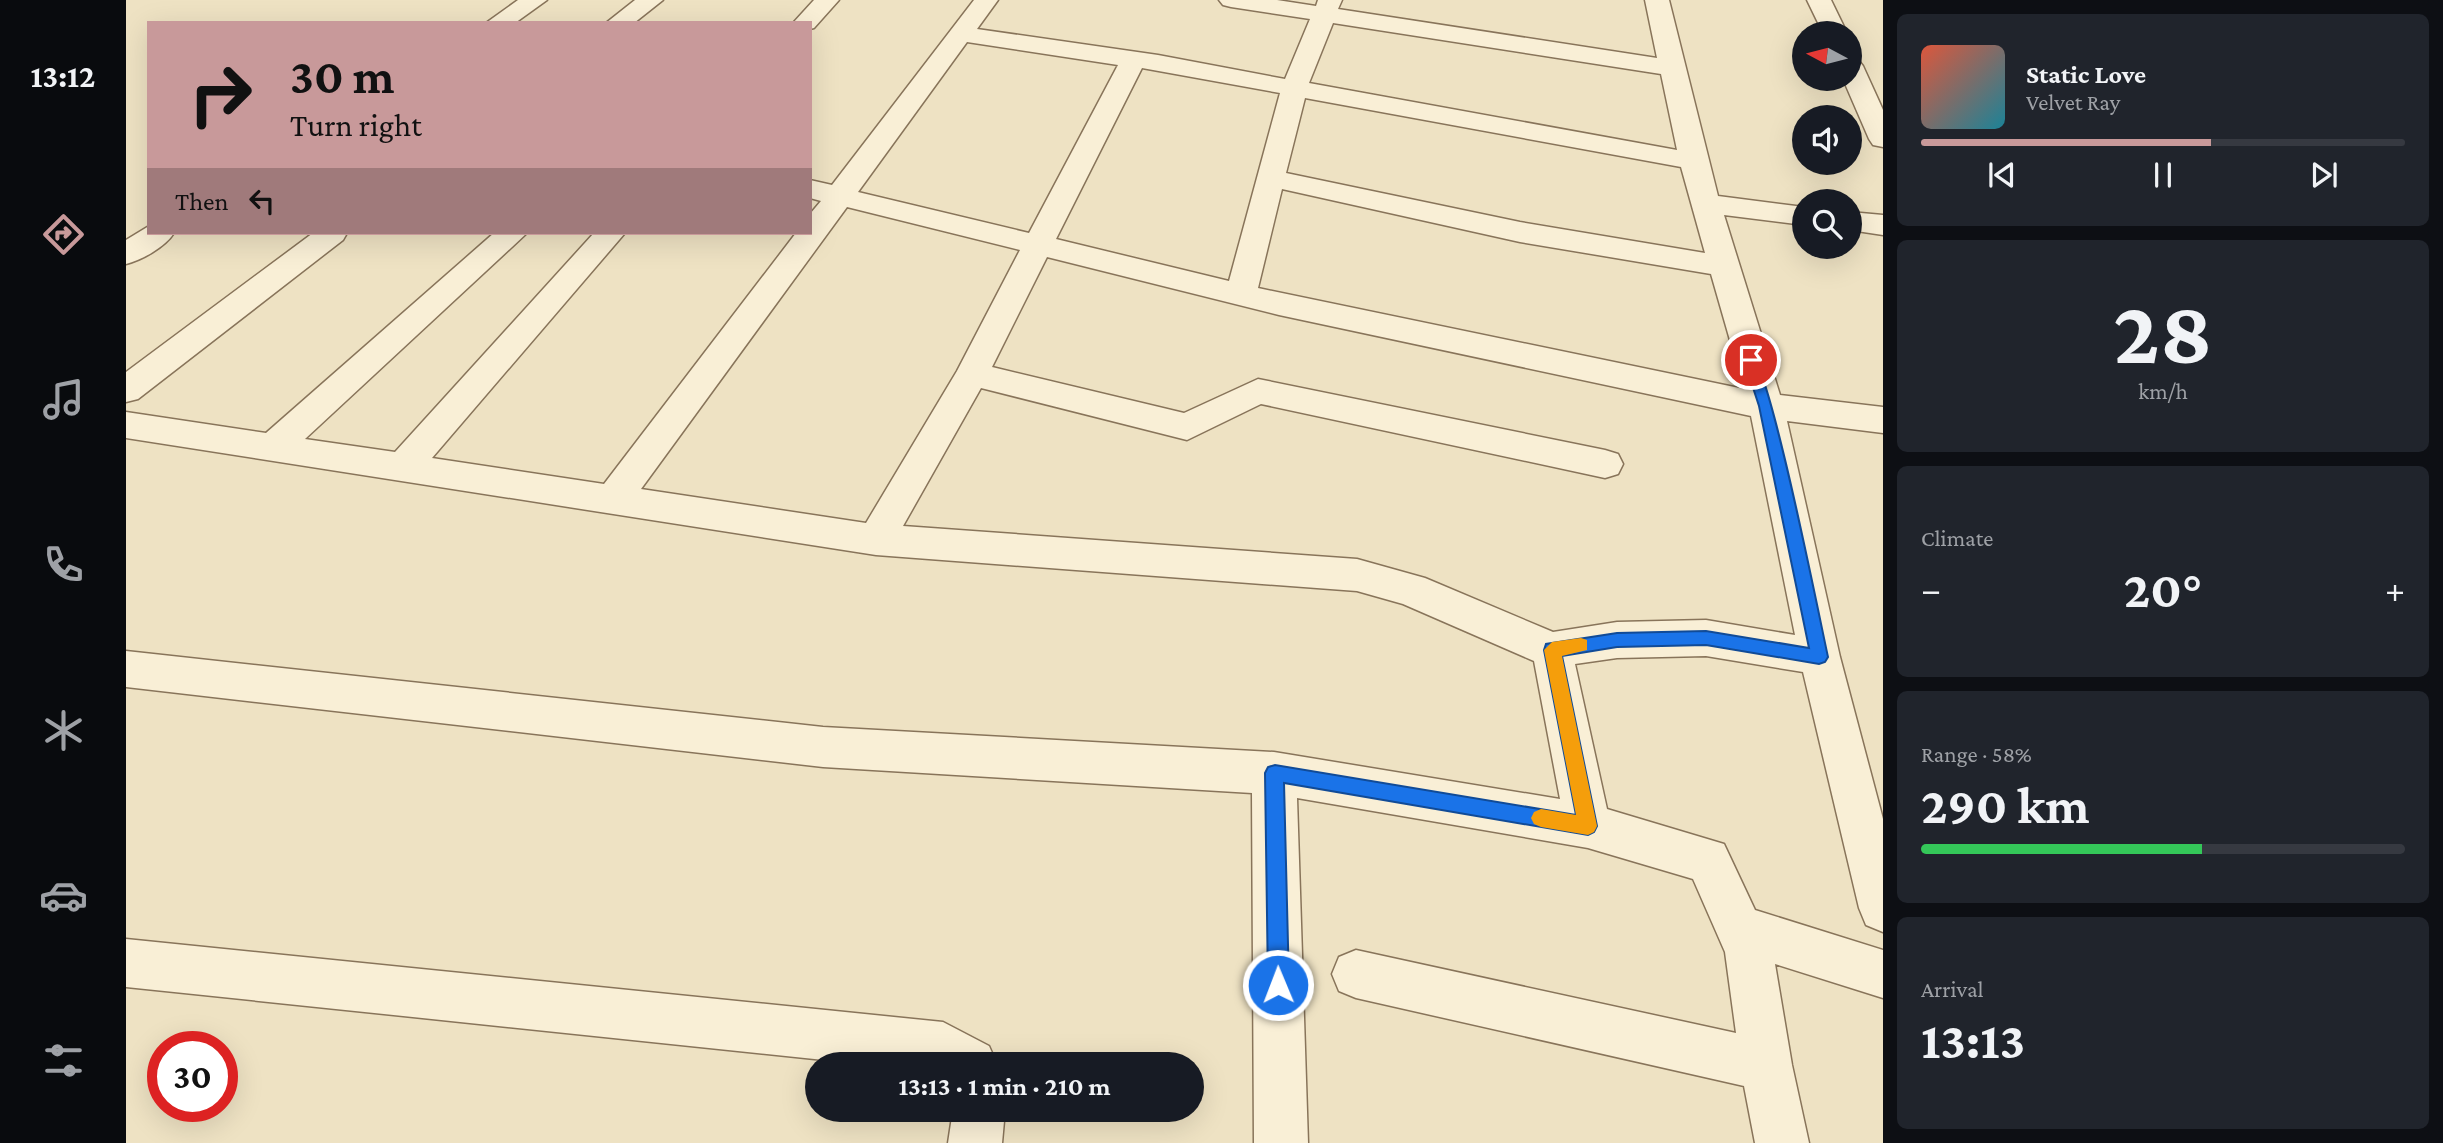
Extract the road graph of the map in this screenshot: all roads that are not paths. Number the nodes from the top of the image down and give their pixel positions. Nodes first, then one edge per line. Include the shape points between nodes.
1 (534, 0) edge
2 (651, 0) edge
3 (827, 0) edge
4 (986, 0) edge
5 (1231, 0) edge
6 (1657, 0) edge
7 (1819, 0) edge
8 (1328, 7) edge
9 (501, 21) edge
10 (621, 21) edge
11 (807, 21) edge
12 (1829, 21) edge
13 (961, 34) junction
14 (1132, 62) junction
15 (1671, 68) junction
16 (1294, 89) junction
17 (1861, 91) edge
18 (1883, 139) edge
19 (1693, 161) junction
20 (1271, 178) junction
21 (825, 193) edge
22 (1706, 204) junction
23 (812, 212) edge
24 (1792, 215) edge
25 (1862, 222) edge
26 (1883, 225) edge
27 (156, 235) edge
28 (329, 235) edge
29 (510, 235) edge
30 (608, 235) edge
31 (796, 235) edge
32 (1037, 244) junction
33 (126, 254) edge
34 (1722, 266) junction
35 (1241, 294) junction
36 (972, 374) junction
37 (126, 390) edge
38 (1766, 406) junction
39 (1883, 420) edge
40 (126, 425) edge
41 (273, 447) junction
42 (1605, 464) dead end
43 (403, 467) junction
44 (612, 501) junction
45 (876, 540) junction
46 (1552, 650) junction
47 (1819, 657) junction
48 (126, 668) edge
49 (1275, 773) junction
50 (1588, 826) junction
51 (1883, 908) edge
52 (1740, 929) junction
53 (126, 963) edge
54 (1356, 974) dead end
55 (1883, 974) edge
56 (951, 1052) edge
57 (1766, 1065) junction
58 (978, 1122) edge
59 (975, 1143) edge
60 (1281, 1143) edge
61 (1782, 1143) edge

1 - 9 street
2 - 10 street
3 - 11 street
4 - 13 street
5 - 8 street
6 - 15 street
7 - 12 street
8 - 15 street
8 - 16 street
13 - 14 street
13 - 21 street
14 - 16 street
14 - 32 street
15 - 19 street
16 - 19 street
16 - 20 street
17 - 18 street
19 - 22 street
20 - 34 street via 1520,232
20 - 35 street
21 - 23 street
21 - 32 street
22 - 24 street
22 - 34 street
25 - 26 street
27 - 33 street
28 - 37 street
29 - 41 street
30 - 43 street
31 - 44 street
32 - 35 street
32 - 36 street
34 - 38 street
35 - 38 street
36 - 42 street via 1187,427 1258,391
36 - 45 street
38 - 39 street
38 - 47 street
40 - 41 street
41 - 43 street
43 - 44 street
44 - 45 street
45 - 46 street via 1357,575 1411,590
46 - 47 street via 1617,640 1706,638
46 - 50 street
47 - 51 street
48 - 49 street via 823,747
49 - 50 street
49 - 60 street
50 - 52 street via 1707,860
52 - 55 street
52 - 57 street via 1749,950
53 - 56 street via 943,1047
54 - 57 street
57 - 61 street
58 - 59 street

